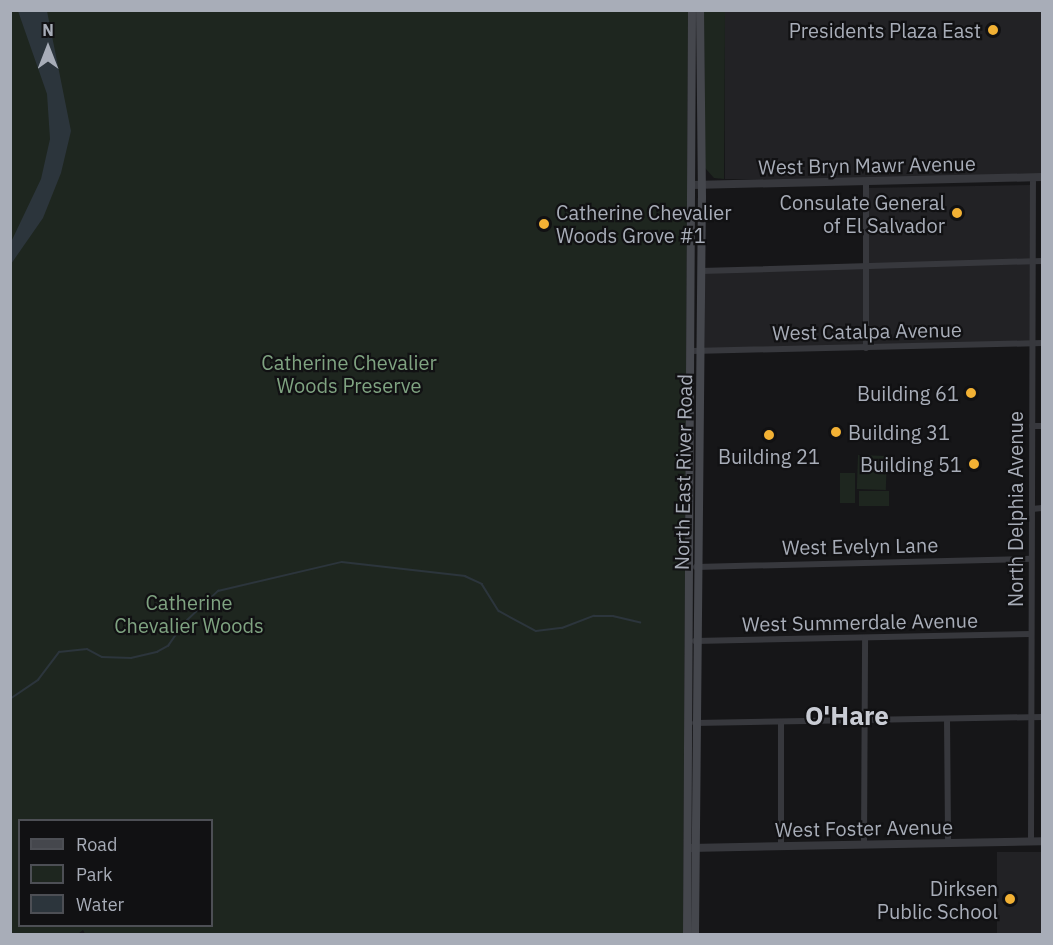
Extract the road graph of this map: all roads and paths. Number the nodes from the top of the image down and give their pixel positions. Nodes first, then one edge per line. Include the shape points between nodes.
1 (692, 10) edge
2 (700, 10) edge
3 (1033, 177) junction
4 (1042, 177) edge
5 (866, 181) junction
6 (692, 185) junction
7 (702, 185) junction
8 (1042, 261) edge
9 (1032, 262) junction
10 (866, 267) junction
11 (702, 271) junction
12 (1032, 344) junction
13 (1042, 344) edge
14 (866, 348) junction
15 (696, 351) junction
16 (1032, 426) junction
17 (1042, 426) edge
18 (1032, 508) junction
19 (1042, 508) edge
20 (1031, 558) junction
21 (693, 567) junction
22 (1031, 634) junction
23 (865, 638) junction
24 (693, 641) junction
25 (1031, 717) junction
26 (1042, 717) edge
27 (947, 719) junction
28 (865, 721) junction
29 (692, 723) junction
30 (780, 723) junction
31 (1031, 841) junction
32 (1042, 841) edge
33 (948, 843) junction
34 (864, 845) junction
35 (781, 847) junction
36 (692, 848) junction
37 (687, 934) edge
38 (695, 934) edge

1 - 6 main road, North East River Road
2 - 7 main road, North East River Road
3 - 4 street, West Bryn Mawr Avenue
3 - 5 street, West Bryn Mawr Avenue
3 - 9 street, North Delphia Avenue
5 - 7 street, West Bryn Mawr Avenue
5 - 10 street
6 - 7 street, West Bryn Mawr Avenue
6 - 15 main road, North East River Road
7 - 11 main road, North East River Road
8 - 9 street
9 - 10 street
9 - 12 street, North Delphia Avenue
10 - 11 street
10 - 14 street
11 - 15 main road, North East River Road
12 - 13 street, West Catalpa Avenue
12 - 14 street, West Catalpa Avenue
12 - 16 street, North Delphia Avenue
14 - 15 street, West Catalpa Avenue
15 - 21 main road, North East River Road
16 - 17 street
16 - 18 street, North Delphia Avenue
18 - 19 street
18 - 20 street, North Delphia Avenue
20 - 21 street, West Evelyn Lane
20 - 22 street, North Delphia Avenue
21 - 24 main road, North East River Road
22 - 23 street, West Summerdale Avenue
22 - 25 street, North Delphia Avenue
23 - 24 street, West Summerdale Avenue
23 - 28 street
24 - 29 main road, North East River Road
25 - 26 street
25 - 27 street
25 - 31 street, North Delphia Avenue
27 - 28 street
27 - 33 street
28 - 30 street
28 - 34 street
29 - 30 street
29 - 36 main road, North East River Road
30 - 35 street
31 - 32 street, West Foster Avenue
31 - 33 street, West Foster Avenue
33 - 34 street, West Foster Avenue
34 - 35 street, West Foster Avenue
35 - 36 street, West Foster Avenue
36 - 37 main road, North East River Road
36 - 38 main road, North East River Road

